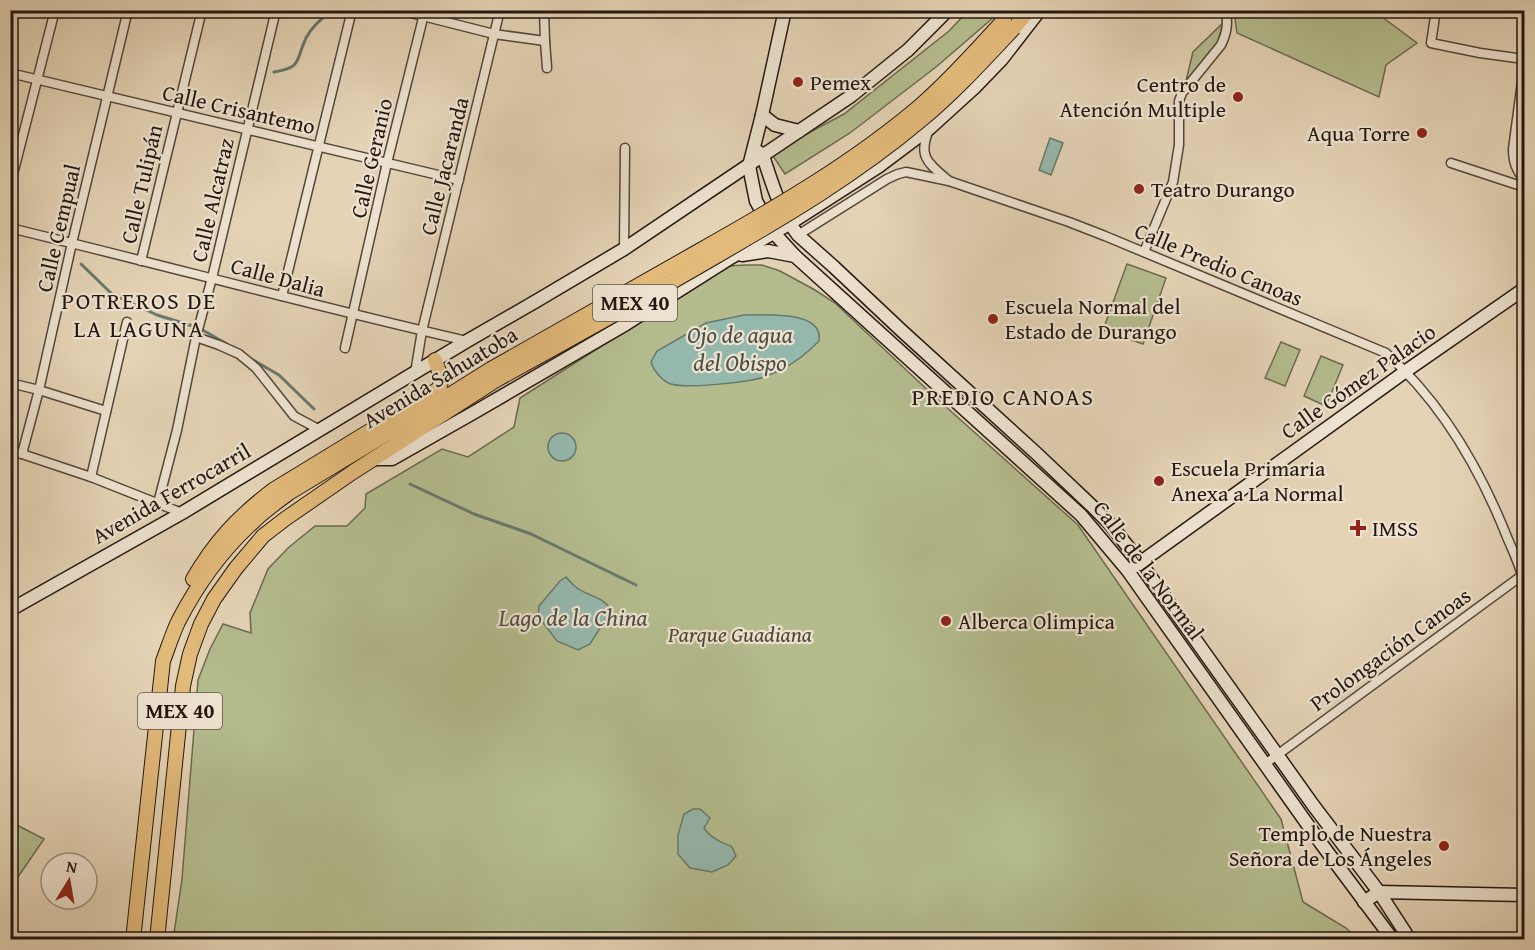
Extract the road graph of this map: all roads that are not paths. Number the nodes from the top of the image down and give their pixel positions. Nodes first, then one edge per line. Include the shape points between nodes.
1 (55, 10) edge
2 (128, 10) edge
3 (202, 10) edge
4 (276, 10) edge
5 (352, 10) edge
6 (399, 10) edge
7 (500, 10) edge
8 (544, 10) edge
9 (785, 10) edge
10 (948, 10) edge
11 (1029, 10) edge
12 (1040, 10) edge
13 (1226, 10) edge
14 (1436, 10) edge
15 (424, 14) edge
16 (1010, 19) edge
17 (494, 34) junction
18 (544, 41) junction
19 (1524, 59) edge
20 (1524, 67) edge
21 (547, 68) dead end
22 (10, 73) edge
23 (38, 80) junction
24 (108, 97) junction
25 (176, 113) junction
26 (762, 115) junction
27 (930, 128) junction
28 (247, 129) junction
29 (1520, 130) edge
30 (799, 131) junction
31 (318, 147) junction
32 (625, 148) dead end
33 (759, 152) junction
34 (387, 163) junction
35 (1451, 163) dead end
36 (749, 166) junction
37 (459, 180) junction
38 (1524, 180) edge
39 (949, 181) junction
40 (10, 186) edge
41 (1524, 187) edge
42 (789, 224) junction
43 (10, 228) edge
44 (774, 233) junction
45 (798, 235) junction
46 (72, 243) junction
47 (808, 244) junction
48 (624, 249) junction
49 (1144, 252) junction
50 (795, 256) junction
51 (732, 257) junction
52 (141, 261) junction
53 (212, 278) junction
54 (1524, 289) edge
55 (282, 296) junction
56 (353, 315) junction
57 (127, 322) dead end
58 (422, 331) junction
59 (196, 337) junction
60 (467, 341) junction
61 (345, 348) dead end
62 (435, 360) junction
63 (1406, 371) junction
64 (415, 373) junction
65 (494, 375) junction
66 (10, 383) edge
67 (39, 390) junction
68 (106, 411) junction
69 (352, 411) joint
70 (320, 430) junction
71 (10, 450) edge
72 (22, 454) junction
73 (374, 459) junction
74 (91, 477) junction
75 (158, 503) junction
76 (182, 513) junction
77 (1140, 562) junction
78 (1128, 571) junction
79 (1523, 574) edge
80 (10, 610) edge
81 (1524, 613) edge
82 (162, 661) junction
83 (1277, 754) junction
84 (1265, 764) junction
85 (1379, 892) junction
86 (1524, 895) edge
87 (1364, 902) junction
88 (133, 936) edge
89 (157, 938) edge
90 (1393, 939) edge
91 (1410, 939) edge

1 - 23 street
2 - 24 street, Calle Cempual
3 - 25 street, Calle Tulipán
4 - 28 street, Calle Alcatraz
5 - 31 street
6 - 15 street
7 - 17 street, Calle Jacaranda
8 - 18 street
9 - 26 street
10 - 30 street via 908,50
11 - 16 main road, MEX 40
12 - 27 street via 1002,59
13 - 49 street via 1228,25 1221,45 1179,101 1179,145 1173,182
14 - 19 street via 1431,43
15 - 17 street
15 - 34 street, Calle Geranio
16 - 65 main road, Avenida Sahuatoba / MEX 40, bridge via 973,71 921,120 845,178 650,295
17 - 18 street
17 - 37 street, Calle Jacaranda
18 - 21 street
20 - 29 street
22 - 23 street, Calle Crisantemo
23 - 24 street, Calle Crisantemo
23 - 40 street
24 - 25 street, Calle Crisantemo
24 - 46 street, Calle Cempual
25 - 28 street, Calle Crisantemo
25 - 52 street, Calle Tulipán
26 - 30 street via 775,125
26 - 33 street
27 - 39 street via 924,154
27 - 42 street
28 - 31 street, Calle Crisantemo
28 - 53 street, Calle Alcatraz
29 - 38 street via 1513,160
30 - 33 street
31 - 34 street, Calle Crisantemo
31 - 55 street
32 - 48 street
33 - 36 street
33 - 42 street, Calle de la Normal
34 - 37 street, Calle Crisantemo
34 - 56 street, Calle Geranio
35 - 41 street
36 - 44 street, Calle de la Normal via 756,201
36 - 48 street, Avenida Sahuatoba
37 - 58 street, Calle Jacaranda
39 - 45 street, Calle Predio Canoas via 906,172 898,174
39 - 49 street, Calle Predio Canoas
42 - 44 street
42 - 45 street, Calle de la Normal
43 - 46 street, Calle Dalia
44 - 50 street, Calle de la Normal
44 - 51 street
45 - 47 street, Calle de la Normal
46 - 52 street, Calle Dalia
46 - 67 street, Calle Cempual
47 - 50 street
47 - 77 street, Calle de la Normal via 1094,508
48 - 60 street, Avenida Sahuatoba
49 - 63 street, Calle Predio Canoas via 1386,353
50 - 51 street via 768,251
50 - 78 street, Calle de la Normal via 1068,502
51 - 73 street via 626,324 392,459
52 - 53 street, Calle Dalia
53 - 55 street, Calle Dalia
53 - 59 street, Calle Alcatraz
54 - 63 street, Calle Gómez Palacio
55 - 56 street, Calle Dalia
56 - 58 street, Calle Dalia
56 - 61 street, Calle Geranio
57 - 68 street
58 - 60 street, Calle Dalia
58 - 64 street, Calle Jacaranda
59 - 70 street via 239,354 256,368 294,416
59 - 75 street, Calle Alcatraz
60 - 62 street, Avenida Sahuatoba
62 - 64 street, Avenida Sahuatoba
62 - 82 main road via 440,388 273,490 229,528 208,554 178,605 163,638
63 - 77 street, Calle Gómez Palacio
63 - 79 street, Calle Predio Canoas via 1469,458 1495,506
64 - 69 street, Avenida Sahuatoba
65 - 73 main road, Avenida Sahuatoba / MEX 40
65 - 82 main road, Avenida Sahuatoba / MEX 40 via 416,416 289,493 253,521 209,570 178,622
66 - 67 street
67 - 68 street
67 - 72 street, Calle Cempual
68 - 74 street
69 - 70 street, Avenida Ferrocarril
70 - 76 street, Avenida Ferrocarril
71 - 72 street
72 - 74 street
73 - 89 main road, Avenida Sahuatoba / MEX 40 via 263,536 214,599 201,624 183,686
74 - 75 street
75 - 76 street
76 - 80 street, Avenida Ferrocarril
77 - 78 street, Calle Gómez Palacio
77 - 83 street, Calle de la Normal
78 - 84 street, Calle de la Normal
79 - 81 street, Calle Predio Canoas
79 - 83 street, Prolongación Canoas
82 - 88 main road, Avenida Sahuatoba / MEX 40
83 - 84 street, Prolongación Canoas
83 - 85 street, Calle de la Normal
84 - 87 street, Calle de la Normal
85 - 86 street
85 - 87 street
85 - 91 street, Calle de la Normal
87 - 90 street, Calle de la Normal

